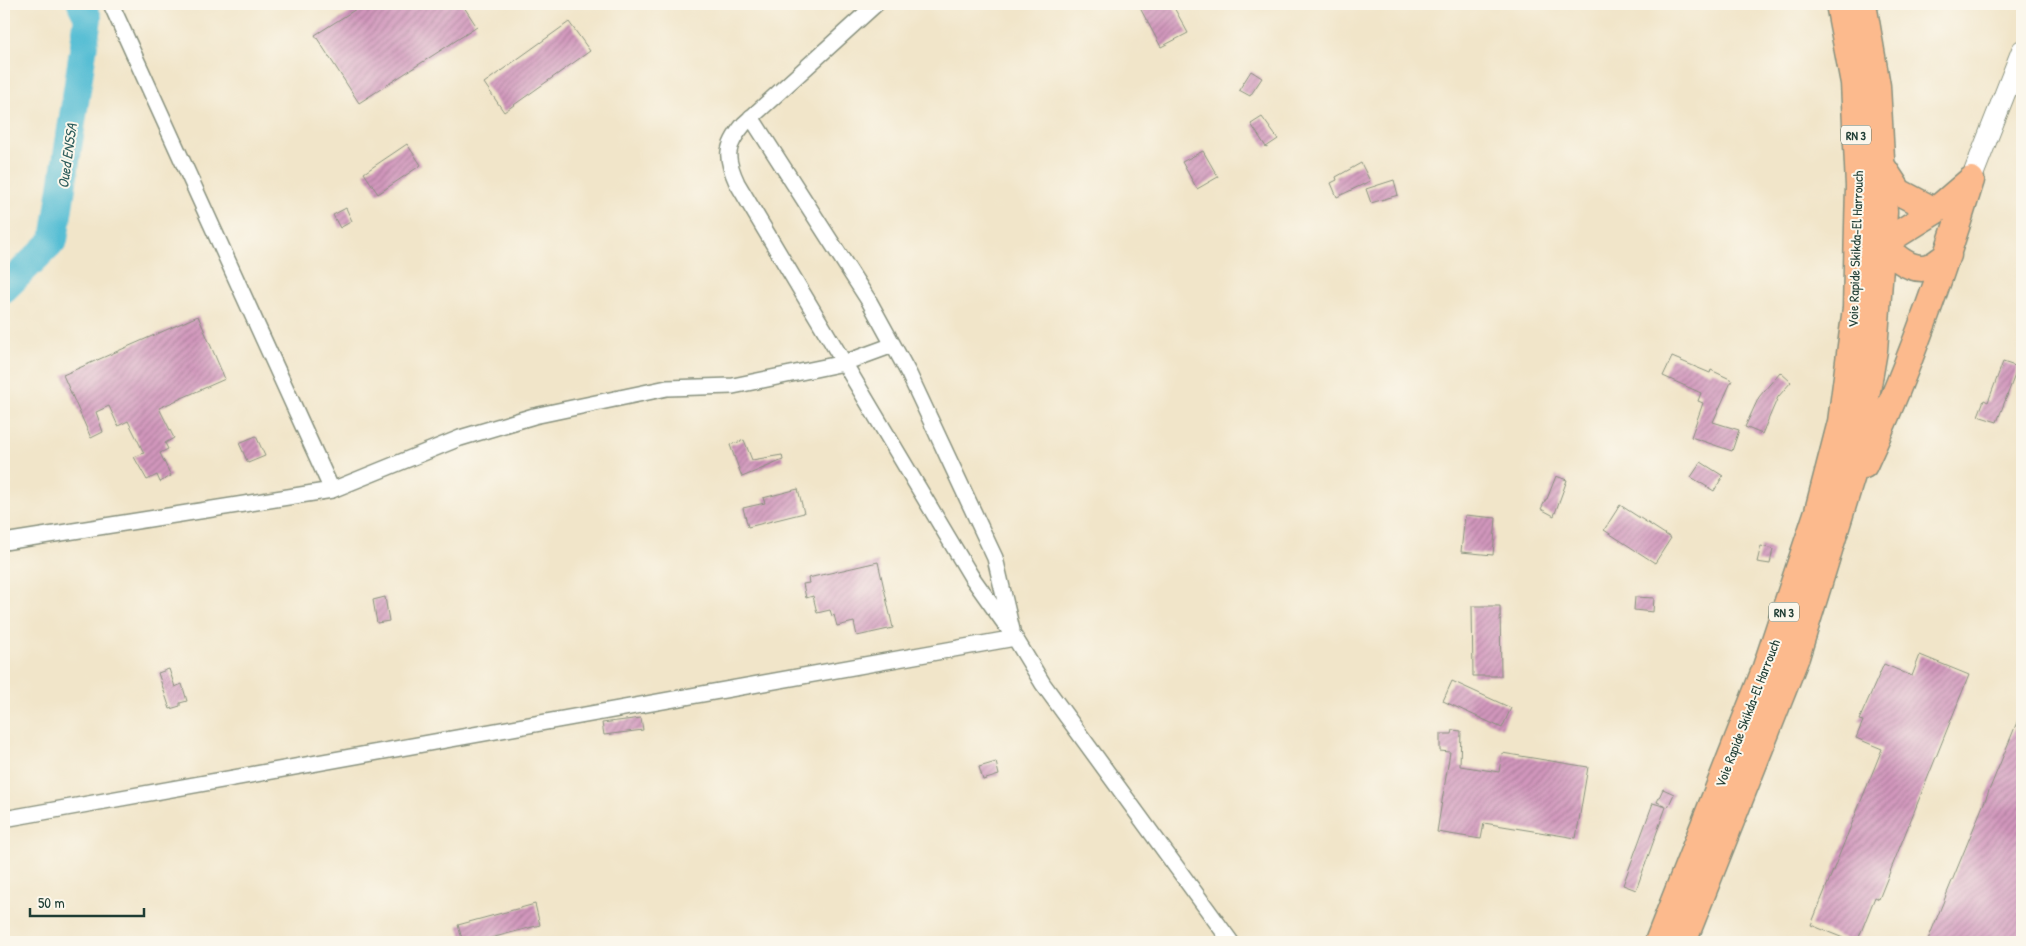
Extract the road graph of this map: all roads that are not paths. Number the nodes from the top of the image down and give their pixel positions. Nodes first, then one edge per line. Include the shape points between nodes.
1 (111, 4) edge
2 (876, 4) edge
3 (1839, 4) edge
4 (1863, 4) edge
5 (2022, 50) edge
6 (751, 117) junction
7 (1882, 166) junction
8 (1971, 180) junction
9 (1859, 202) junction
10 (1934, 211) junction
11 (1882, 244) junction
12 (1948, 255) junction
13 (1857, 268) junction
14 (893, 345) junction
15 (844, 363) junction
16 (332, 490) junction
17 (1838, 520) junction
18 (4, 542) edge
19 (1015, 638) junction
20 (4, 819) edge
21 (1231, 942) edge
22 (1658, 942) edge
23 (1683, 942) edge

1 - 16 street
2 - 6 street
3 - 9 highway, Voie Rapide Skikda-El Harrouch / RN 3 via 1854,83
4 - 7 highway, Voie Rapide Skikda-El Harrouch / RN 3 via 1877,86
5 - 8 street
6 - 14 street via 869,301
6 - 15 street via 732,138 729,164 742,192
7 - 10 highway via 1898,192
7 - 11 highway, Voie Rapide Skikda-El Harrouch / RN 3
8 - 10 highway
8 - 12 highway
9 - 11 highway
9 - 13 highway, Voie Rapide Skikda-El Harrouch / RN 3
10 - 11 highway
11 - 12 highway via 1913,267 1930,267
11 - 13 highway
11 - 17 highway, Voie Rapide Skikda-El Harrouch / RN 3 via 1874,350 1853,472
12 - 17 highway via 1883,423
13 - 22 highway, Voie Rapide Skikda-El Harrouch / RN 3 via 1856,308 1841,422 1818,511 1765,670
14 - 15 street
14 - 19 street via 995,558
15 - 16 street via 733,386 667,388 534,416 460,438
15 - 19 street via 971,576
16 - 18 street
17 - 23 highway, Voie Rapide Skikda-El Harrouch / RN 3 via 1796,656
19 - 20 street
19 - 21 street via 1043,684

